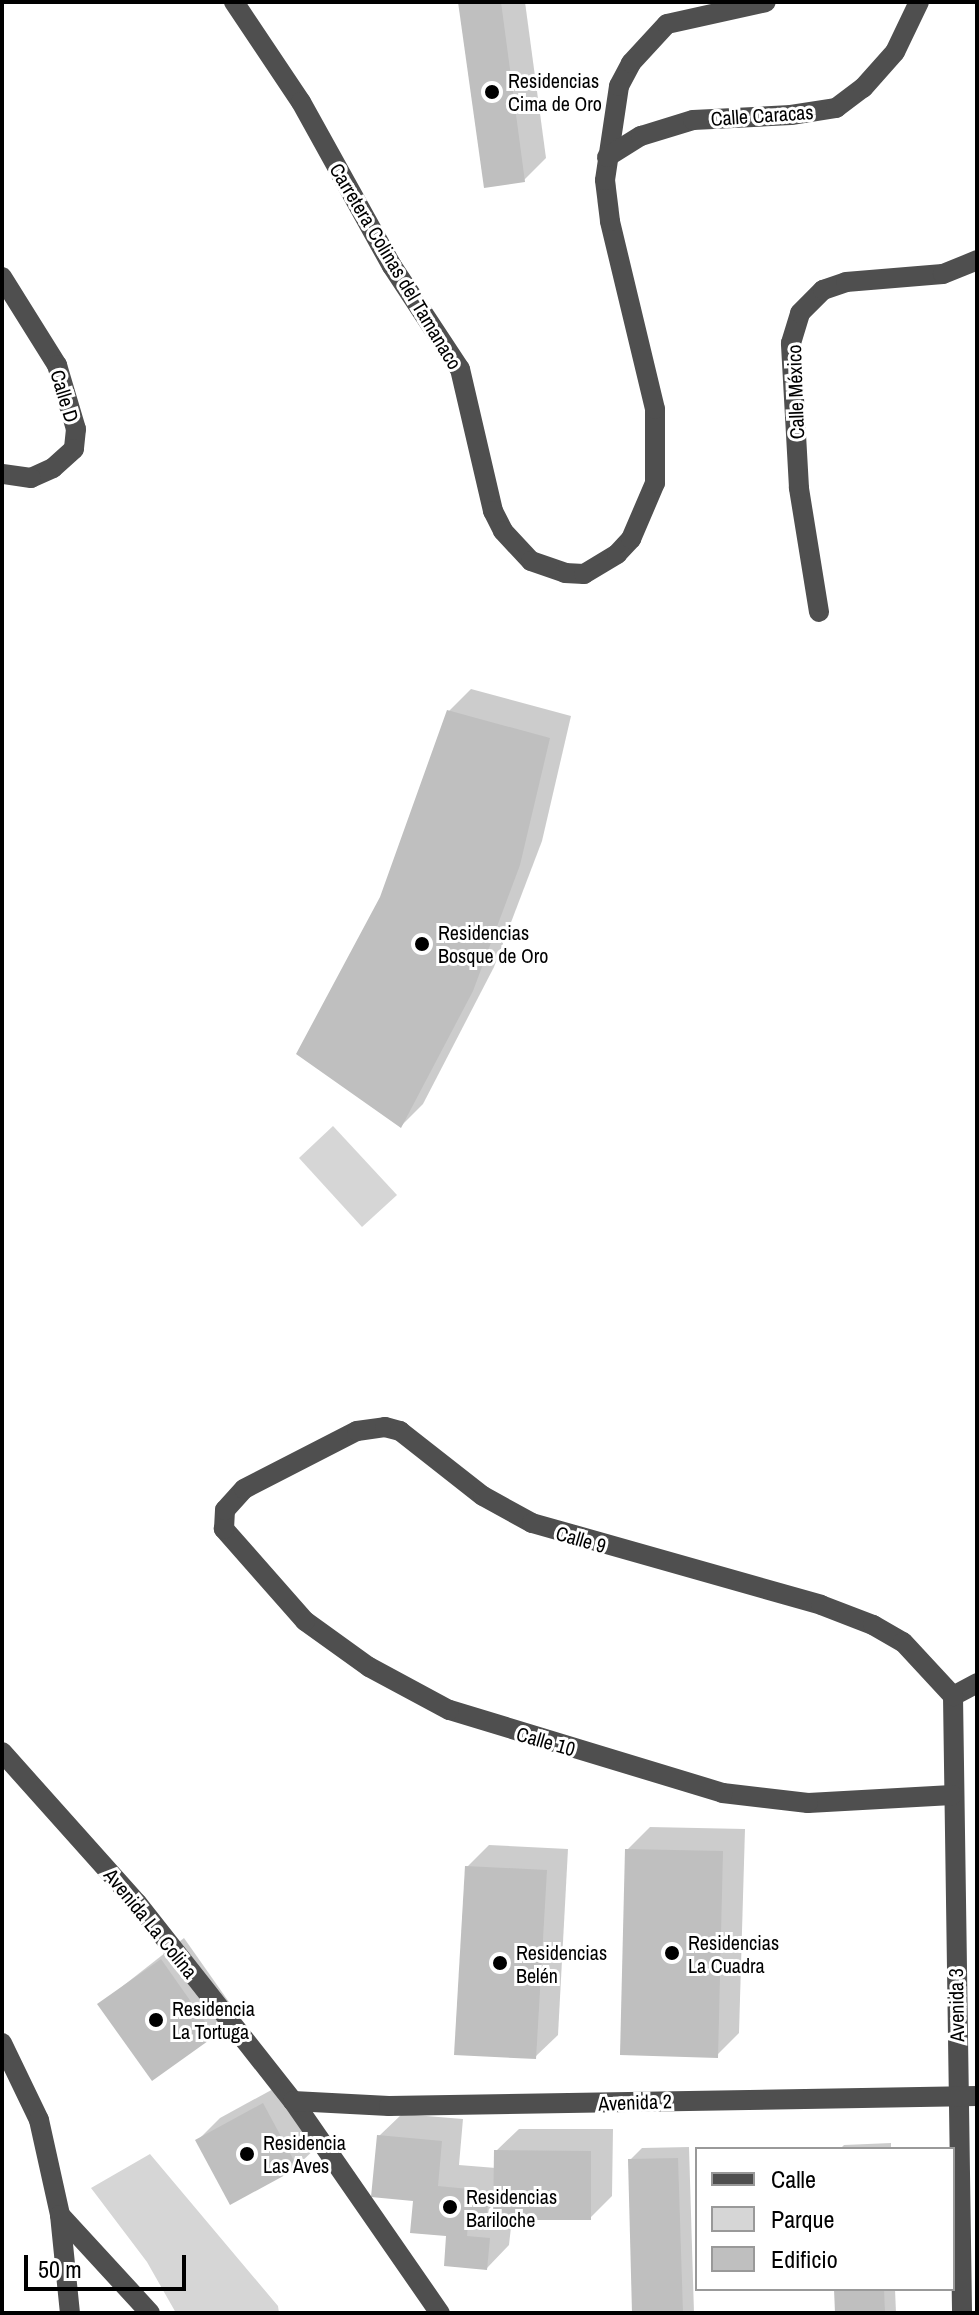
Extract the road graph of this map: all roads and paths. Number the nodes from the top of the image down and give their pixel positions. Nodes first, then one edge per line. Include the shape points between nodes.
1 (234, 2) edge
2 (766, 2) edge
3 (919, 2) edge
4 (607, 157) junction
5 (977, 260) edge
6 (2, 277) edge
7 (2, 474) edge
8 (819, 612) dead end
9 (225, 1510) joint
10 (977, 1683) edge
11 (953, 1696) junction
12 (2, 1752) edge
13 (952, 1795) junction
14 (2, 2043) edge
15 (967, 2096) edge
16 (293, 2101) junction
17 (60, 2215) junction
18 (70, 2313) edge
19 (150, 2313) edge
20 (440, 2313) edge
21 (962, 2313) edge

1 - 4 street, Carretera Colinas del Tamanaco via 301,102 392,266 460,369 493,511 503,531 531,561 565,573 584,574 617,554 641,522 655,483 655,409 610,221
2 - 4 street, Carretera Colinas del Tamanaco via 667,24 648,42 619,86
3 - 4 street, Calle Caracas via 895,52 863,88 836,108 693,120 641,136
5 - 8 street, Calle México via 943,274 846,282 823,290 800,313 791,343 799,488
6 - 7 street, Calle D via 57,365 76,429 74,449 53,468 31,478
9 - 11 street, Calle 9 via 244,1489 357,1431 385,1427 400,1431 483,1496 532,1523 873,1625 903,1642
9 - 13 street, Calle 10 via 224,1529 305,1621 369,1667 449,1710 723,1793 808,1803
10 - 11 street
11 - 13 street, Avenida 3
12 - 16 street, Avenida La Colina via 137,1903
13 - 15 street, Avenida 3
14 - 17 street via 39,2120
15 - 16 street, Avenida 2 via 389,2106
15 - 21 street, Avenida 3
16 - 20 street, Avenida La Colina
17 - 18 street
17 - 19 street

